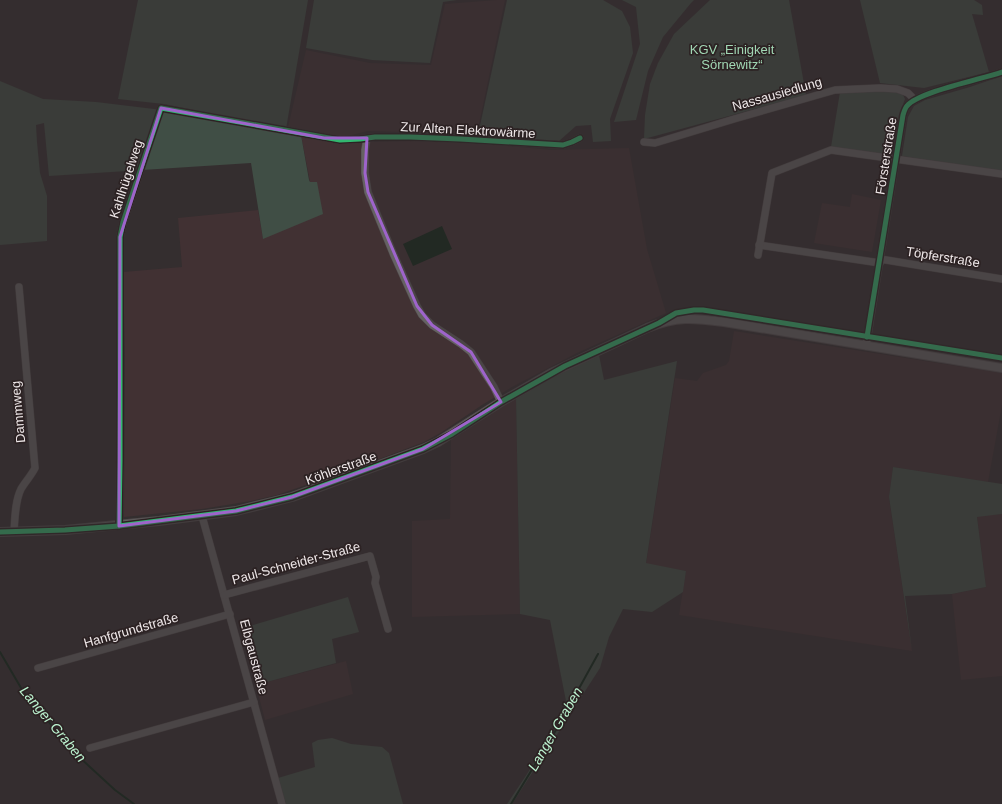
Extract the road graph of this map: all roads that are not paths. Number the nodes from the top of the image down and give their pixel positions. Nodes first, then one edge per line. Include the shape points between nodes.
1 (1002, 72) edge
2 (915, 100) junction
3 (367, 138) junction
4 (580, 138) dead end
5 (354, 139) joint
6 (644, 142) dead end
7 (896, 158) junction
8 (1002, 174) edge
9 (759, 245) junction
10 (758, 255) dead end
11 (880, 261) junction
12 (1002, 279) edge
13 (19, 287) dead end
14 (866, 346) junction
15 (1002, 368) edge
16 (501, 402) junction
17 (202, 516) junction
18 (118, 526) junction
19 (14, 531) junction
20 (0, 532) edge
21 (224, 595) junction
22 (230, 614) junction
23 (388, 629) dead end
24 (38, 668) dead end
25 (254, 702) junction
26 (90, 748) dead end
27 (282, 804) edge

1 - 2 street
2 - 6 street, Nassausiedlung via 908,93 897,89 835,90 656,143
2 - 7 street, Försterstraße via 906,107
3 - 4 street, Zur Alten Elektrowärme via 453,138 563,145
3 - 5 street, Zur Alten Elektrowärme
3 - 16 street via 365,173 368,192 417,306 432,326 471,352
5 - 18 street, Kahlhügelweg via 324,138 161,108 120,237
7 - 8 street
7 - 9 street, Försterstraße via 831,150 772,173
7 - 11 street, Försterstraße
9 - 10 street, Försterstraße
9 - 11 street
11 - 12 street, Töpferstraße
11 - 14 street, Försterstraße
13 - 19 street, Dammweg via 35,468 20,490
14 - 15 street, Köhlerstraße
14 - 16 street, Köhlerstraße via 694,318 677,319 659,323 582,358
16 - 17 street, Köhlerstraße via 452,434 423,449 279,501
17 - 18 street, Köhlerstraße
17 - 21 street, Elbgaustraße
18 - 19 street, Köhlerstraße
19 - 20 street, Köhlerstraße
21 - 22 street, Elbgaustraße
21 - 23 street, Paul-Schneider-Straße via 370,556
22 - 24 street, Hanfgrundstraße
22 - 25 street, Elbgaustraße
25 - 26 street
25 - 27 street, Elbgaustraße

